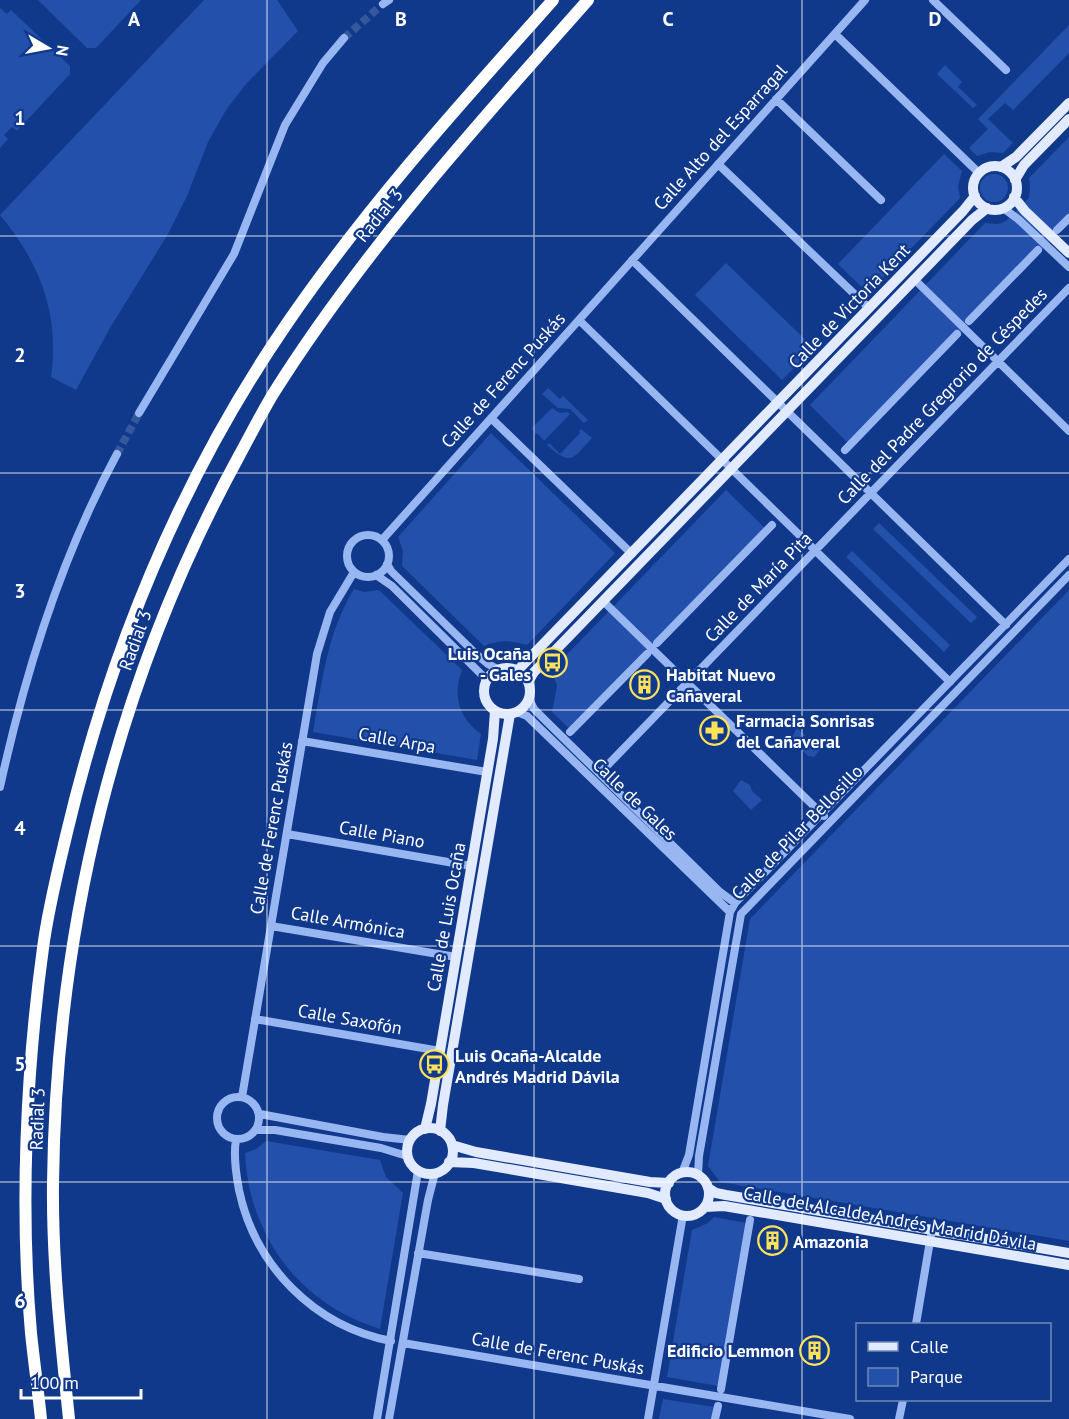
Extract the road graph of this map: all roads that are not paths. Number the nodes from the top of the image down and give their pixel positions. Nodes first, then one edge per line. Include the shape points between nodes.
1 (553, 0) edge
2 (588, 0) edge
3 (865, 0) edge
4 (933, 0) edge
5 (835, 34) junction
6 (344, 38) tunnel mouth
7 (1006, 70) dead end
8 (776, 99) junction
9 (1069, 103) edge
10 (1069, 119) edge
11 (718, 164) junction
12 (1001, 167) junction
13 (979, 173) junction
14 (1015, 180) junction
15 (975, 196) junction
16 (1014, 197) junction
17 (881, 200) dead end
18 (987, 208) junction
19 (1003, 208) junction
20 (1069, 218) edge
21 (1057, 230) dead end
22 (1038, 250) dead end
23 (1069, 253) edge
24 (633, 260) junction
25 (1069, 267) edge
26 (914, 279) junction
27 (1069, 288) edge
28 (600, 296) joint
29 (869, 308) junction
30 (579, 320) junction
31 (969, 321) dead end
32 (957, 334) dead end
33 (997, 362) junction
34 (777, 404) junction
35 (786, 412) junction
36 (139, 413) tunnel mouth
37 (491, 418) junction
38 (1069, 431) edge
39 (845, 450) dead end
40 (117, 454) tunnel mouth
41 (723, 459) junction
42 (732, 468) junction
43 (871, 494) junction
44 (772, 525) dead end
45 (839, 527) joint
46 (382, 540) junction
47 (817, 550) junction
48 (632, 554) junction
49 (1069, 559) edge
50 (387, 564) junction
51 (354, 572) junction
52 (1069, 574) edge
53 (376, 575) junction
54 (603, 601) junction
55 (1006, 625) junction
56 (657, 643) dead end
57 (647, 654) dead end
58 (499, 670) junction
59 (518, 670) junction
60 (487, 680) junction
61 (528, 682) junction
62 (950, 682) junction
63 (687, 683) junction
64 (529, 699) junction
65 (495, 711) junction
66 (514, 713) junction
67 (570, 732) dead end
68 (302, 741) junction
69 (487, 772) junction
70 (600, 773) junction
71 (0, 787) edge
72 (822, 814) junction
73 (830, 822) junction
74 (286, 834) junction
75 (471, 866) junction
76 (735, 903) junction
77 (730, 912) junction
78 (271, 926) junction
79 (456, 957) junction
80 (255, 1019) junction
81 (440, 1051) junction
82 (242, 1097) junction
83 (260, 1114) junction
84 (425, 1129) junction
85 (256, 1130) junction
86 (440, 1131) junction
87 (236, 1140) junction
88 (410, 1140) junction
89 (452, 1145) junction
90 (407, 1156) junction
91 (449, 1162) junction
92 (418, 1170) junction
93 (435, 1173) junction
94 (682, 1173) junction
95 (698, 1175) junction
96 (669, 1183) junction
97 (708, 1188) junction
98 (666, 1199) junction
99 (705, 1207) junction
100 (683, 1215) junction
101 (750, 1220) dead end
102 (932, 1229) junction
103 (930, 1241) junction
104 (418, 1252) junction
105 (1069, 1253) edge
106 (1069, 1265) edge
107 (579, 1279) dead end
108 (916, 1323) edge
109 (391, 1341) junction
110 (403, 1343) junction
111 (654, 1386) junction
112 (721, 1389) dead end
113 (903, 1401) edge
114 (718, 1406) dead end
115 (803, 1415) edge
116 (41, 1419) edge
117 (69, 1419) edge
118 (377, 1419) edge
119 (389, 1419) edge
120 (648, 1419) edge
121 (715, 1419) edge
122 (850, 1419) edge
123 (899, 1419) edge

1 - 116 highway, Radial 3 via 374,206 287,324 212,448 170,531 130,625 80,778 43,945 28,1109 26,1184 31,1330
2 - 117 highway, Radial 3 via 365,261 278,387 206,517 171,594 108,780 84,876 65,990 55,1095 52,1187
3 - 5 street, Calle Alto del Esparragal
4 - 7 street
5 - 8 street, Calle Alto del Esparragal
5 - 13 street
6 - 36 street via 323,63 285,125 234,254
8 - 11 street, Calle Alto del Esparragal
8 - 17 street
9 - 12 main road
10 - 14 main road via 1024,165
11 - 24 street, Calle Alto del Esparragal
11 - 29 street
12 - 13 main road
12 - 14 main road
13 - 15 main road via 974,181
14 - 16 main road
15 - 18 main road
15 - 29 main road, Calle de Victoria Kent
16 - 19 main road
16 - 23 main road
18 - 19 main road
18 - 26 main road, Calle de Victoria Kent
19 - 25 street
20 - 21 street
22 - 31 street
24 - 28 street, Calle Alto del Esparragal
24 - 34 street
26 - 33 street
26 - 35 main road, Calle de Victoria Kent
27 - 33 street, Calle del Padre Gregrorio de Céspedes
28 - 30 street, Calle de Ferenc Puskás
29 - 34 main road, Calle de Victoria Kent
30 - 37 street, Calle de Ferenc Puskás
30 - 41 street
32 - 39 street
33 - 38 street
33 - 43 street, Calle del Padre Gregrorio de Céspedes
34 - 35 street
34 - 41 main road, Calle de Victoria Kent
35 - 42 main road, Calle de Victoria Kent
35 - 43 street
37 - 46 street, Calle de Ferenc Puskás
37 - 48 street
40 - 71 street via 71,551 27,682
41 - 42 street
41 - 48 main road
42 - 47 street
42 - 54 main road
43 - 45 street, Calle del Padre Gregrorio de Céspedes
43 - 55 street
44 - 56 street
45 - 47 street, Calle de María Pita
46 - 50 street via 388,551
46 - 51 street via 364,535 352,542 347,554
47 - 62 street
47 - 63 street, Calle de María Pita
48 - 59 main road
49 - 55 street, Calle de Pilar Bellosillo
50 - 53 street
50 - 58 street via 488,664
51 - 53 street via 364,577
51 - 68 street, Calle de Ferenc Puskás via 330,612 321,637
52 - 73 street, Calle de Pilar Bellosillo
53 - 60 street via 392,586
54 - 61 main road
54 - 63 street
55 - 62 street, Calle de Pilar Bellosillo
57 - 67 street
58 - 59 main road
58 - 60 main road
59 - 61 main road
60 - 65 main road via 485,697
61 - 64 main road
62 - 72 street, Calle de Pilar Bellosillo
63 - 70 street, Calle de María Pita
63 - 72 street
64 - 66 main road
64 - 70 street, Calle de Gales via 534,709
65 - 66 main road
65 - 69 main road, Calle de Luis Ocaña
66 - 77 street, Calle de Gales via 527,716
66 - 86 main road, Calle de Luis Ocaña
68 - 69 street, Calle Arpa
68 - 74 street, Calle de Ferenc Puskás
69 - 75 main road, Calle de Luis Ocaña
70 - 76 street, Calle de Gales
72 - 73 street
72 - 76 street, Calle de Pilar Bellosillo
73 - 95 street, Calle de Pilar Bellosillo via 741,914
74 - 75 street, Calle Piano
74 - 78 street, Calle de Ferenc Puskás
75 - 79 main road, Calle de Luis Ocaña
76 - 77 street, Calle de Pilar Bellosillo
77 - 94 street, Calle de Pilar Bellosillo
78 - 79 street, Calle Armónica
78 - 80 street, Calle de Ferenc Puskás
79 - 81 main road, Calle de Luis Ocaña
80 - 81 street, Calle Saxofón
80 - 82 street, Calle de Ferenc Puskás
81 - 84 main road, Calle de Luis Ocaña
82 - 83 street via 254,1103
82 - 87 street via 227,1100 218,1113 219,1128
83 - 85 street
83 - 88 street
84 - 86 main road
84 - 88 main road
85 - 87 street via 250,1137
85 - 90 street via 381,1148
86 - 89 main road
87 - 109 street via 236,1172 244,1211 274,1268 327,1316 357,1331
88 - 90 main road
89 - 91 main road
89 - 96 main road
90 - 92 main road
91 - 93 main road
91 - 98 main road via 474,1163
92 - 93 main road
92 - 109 street
93 - 104 street
94 - 95 main road
94 - 96 main road
95 - 97 main road
96 - 98 main road
97 - 99 main road
97 - 102 main road, Calle del Alcalde Andrés Madrid Dávila via 726,1195
98 - 100 main road via 674,1212
99 - 100 main road
99 - 103 main road, Calle del Alcalde Andrés Madrid Dávila via 724,1206
100 - 111 street
101 - 112 street
102 - 103 street
102 - 105 main road, Calle del Alcalde Andrés Madrid Dávila
103 - 106 main road, Calle del Alcalde Andrés Madrid Dávila
103 - 108 street
104 - 107 street
104 - 110 street
109 - 118 street
110 - 111 street, Calle de Ferenc Puskás
110 - 119 street
111 - 115 street, Calle de Ferenc Puskás
111 - 120 street
113 - 123 street
114 - 121 street
115 - 122 street, Calle de Ferenc Puskás

